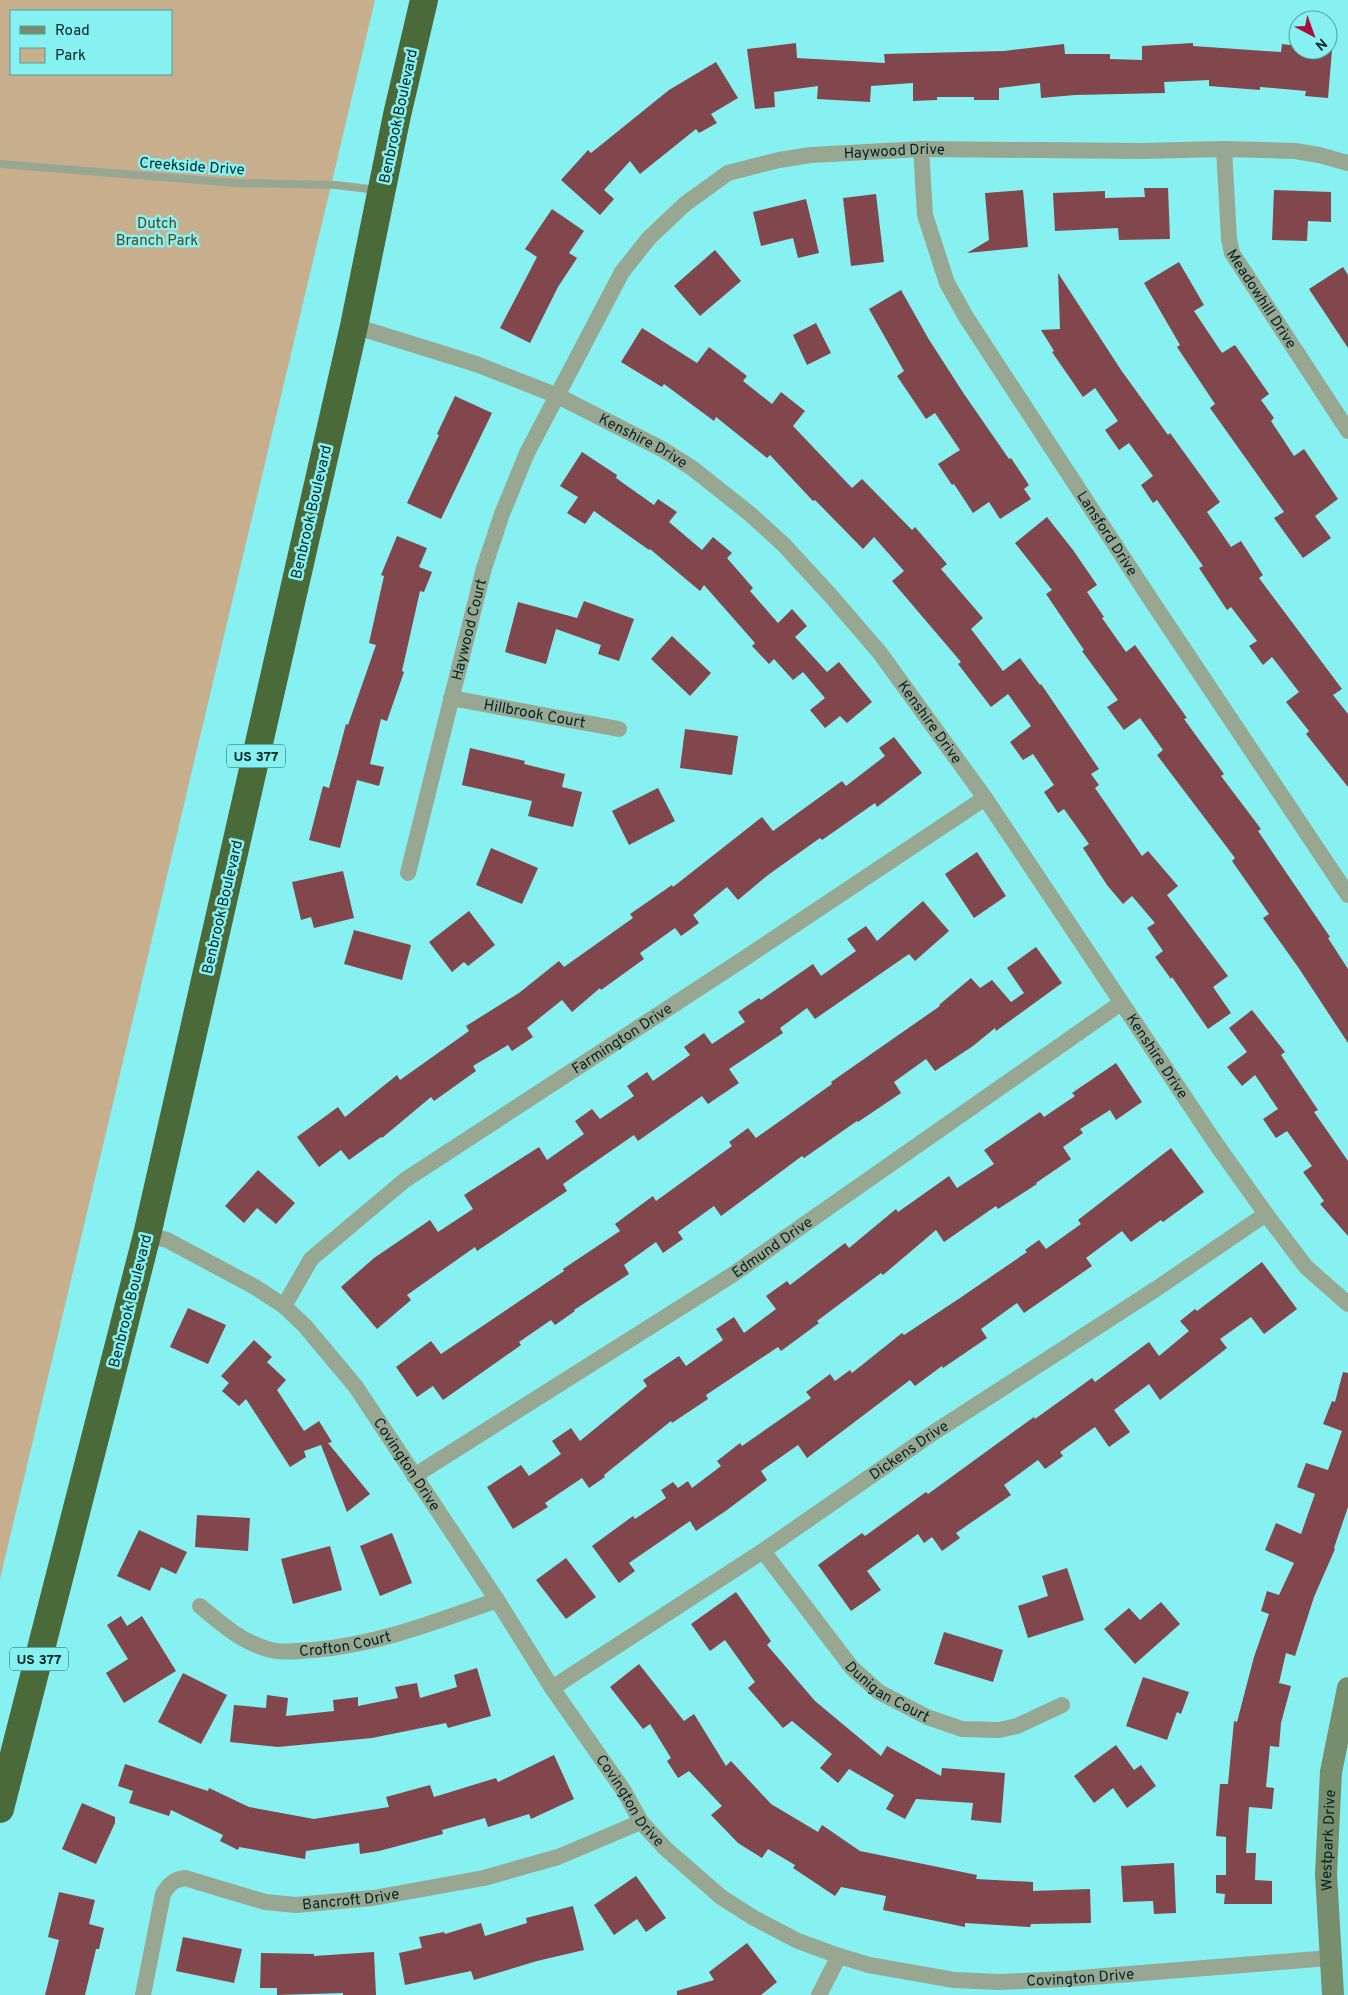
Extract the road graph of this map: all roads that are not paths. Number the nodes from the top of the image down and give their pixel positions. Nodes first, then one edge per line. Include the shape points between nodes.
1 (424, 0) edge
2 (921, 149) junction
3 (1224, 149) junction
4 (1348, 163) edge
5 (0, 164) edge
6 (382, 191) junction
7 (354, 326) junction
8 (558, 396) junction
9 (1348, 431) edge
10 (451, 698) junction
11 (619, 729) dead end
12 (984, 798) junction
13 (408, 873) dead end
14 (1348, 895) edge
15 (1121, 1003) junction
16 (1266, 1214) junction
17 (148, 1234) junction
18 (1348, 1304) edge
19 (284, 1306) junction
20 (414, 1476) junction
21 (762, 1551) junction
22 (497, 1600) junction
23 (200, 1606) dead end
24 (552, 1688) junction
25 (1348, 1688) edge
26 (1062, 1705) dead end
27 (0, 1809) edge
28 (641, 1822) junction
29 (839, 1956) junction
30 (1330, 1958) junction
31 (1068, 1987) edge
32 (143, 1995) edge
33 (819, 1995) edge
34 (1333, 1995) edge

1 - 6 highway, Benbrook Boulevard / US 377
2 - 3 street, Haywood Drive
2 - 8 street, Haywood Drive via 810,155 728,174 685,204 649,238 622,272
2 - 14 street, Lansford Drive via 926,215 947,283 1151,600
3 - 4 street, Haywood Drive via 1295,151
3 - 9 street, Meadowhill Drive via 1228,239 1232,253
5 - 6 lane, Creekside Drive via 236,183 336,184
6 - 7 highway, Benbrook Boulevard / US 377
7 - 8 street, Kenshire Drive via 476,364
7 - 17 highway, Benbrook Boulevard / US 377
8 - 10 street, Haywood Court via 527,453 502,514 484,568
8 - 12 street, Kenshire Drive via 662,448 692,468 777,539 880,653
10 - 11 street, Hillbrook Court
10 - 13 street, Haywood Court
12 - 15 street, Kenshire Drive
12 - 19 street, Farmington Drive via 731,968 405,1180 311,1259
15 - 16 street, Kenshire Drive
15 - 20 street, Edmund Drive via 732,1275
16 - 18 street, Kenshire Drive via 1306,1267
16 - 21 street, Dickens Drive via 1156,1290 933,1433
17 - 19 street, Covington Drive via 167,1240
17 - 27 highway, Benbrook Boulevard / US 377
19 - 20 street, Covington Drive via 305,1326 356,1388
20 - 22 street, Covington Drive
21 - 24 street, Dickens Drive
21 - 26 street, Dunigan Court via 852,1668 879,1692 927,1717 962,1729 999,1730 1017,1726
22 - 23 street, Crofton Court via 364,1643 289,1652 271,1650 250,1642 229,1630
22 - 24 street, Covington Drive
24 - 28 street, Covington Drive via 624,1791
25 - 30 street, Westpark Drive via 1331,1772 1326,1874
28 - 29 street, Covington Drive via 666,1849 721,1897 798,1941
28 - 32 street, Bancroft Drive via 558,1857 484,1878 373,1898 296,1905 265,1902 184,1878 175,1879 163,1894
29 - 31 street, Covington Drive via 869,1965 954,1980
29 - 33 street
30 - 31 street, Covington Drive
30 - 34 street, Westpark Drive

